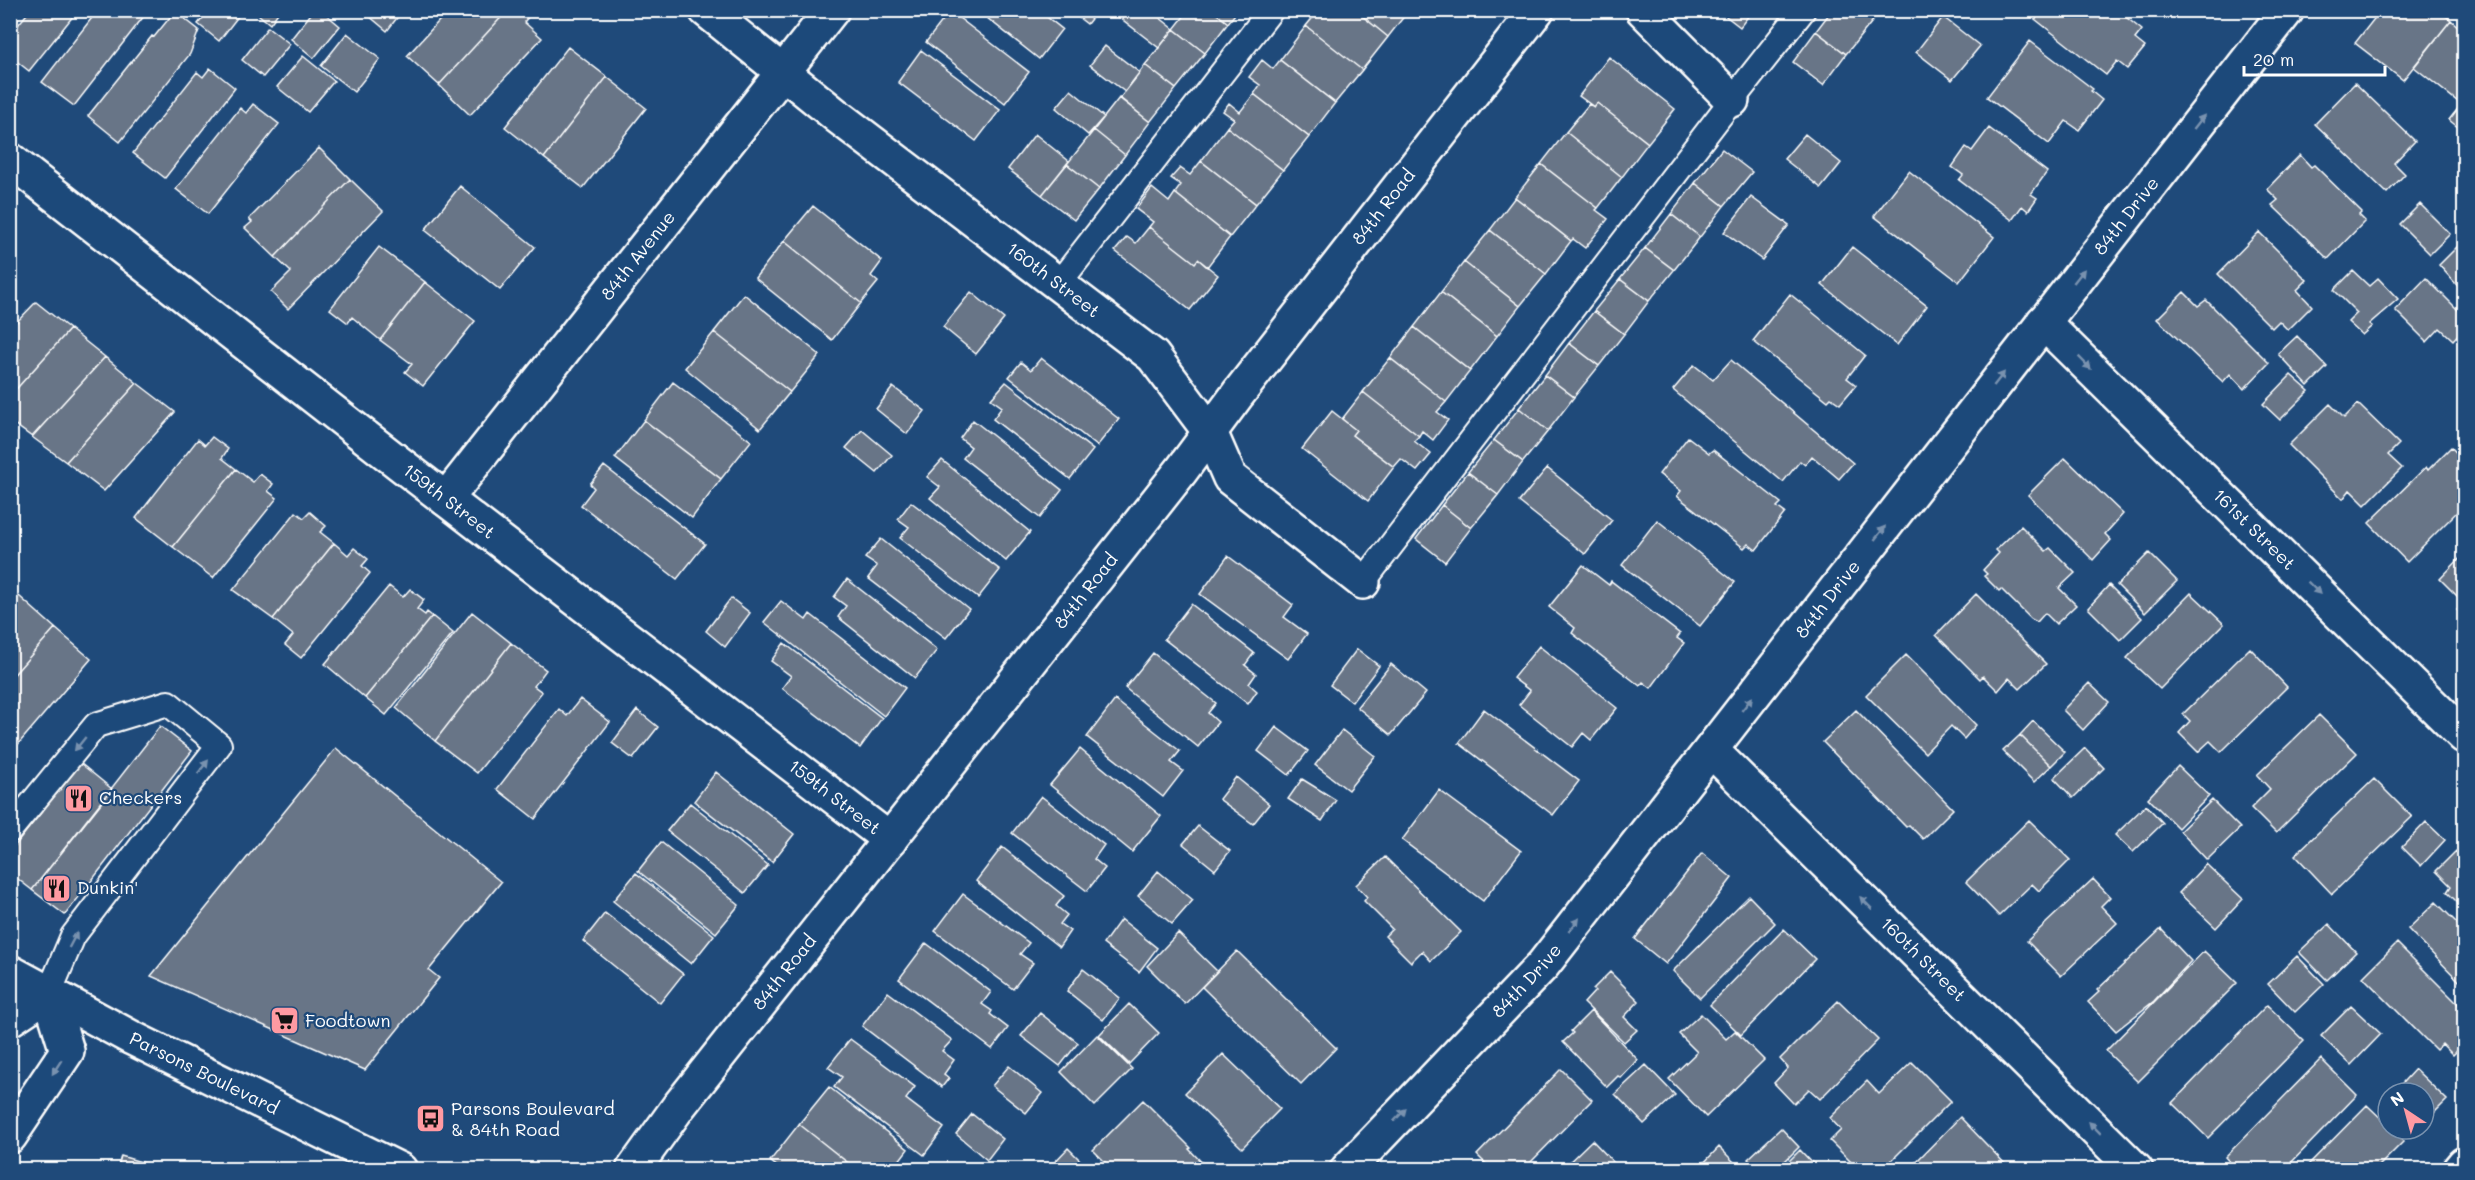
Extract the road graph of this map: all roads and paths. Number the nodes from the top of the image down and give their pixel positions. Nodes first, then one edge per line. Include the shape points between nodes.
1 (706, 10) edge
2 (832, 10) edge
3 (1271, 10) edge
4 (1537, 10) edge
5 (1643, 10) edge
6 (1803, 10) edge
7 (2287, 10) edge
8 (784, 72) junction
9 (1731, 100) junction
10 (10, 160) edge
11 (1059, 283) junction
12 (2043, 322) junction
13 (1210, 432) junction
14 (446, 499) junction
15 (1363, 582) joint
16 (2464, 736) edge
17 (1711, 750) junction
18 (10, 830) edge
19 (890, 840) junction
20 (10, 972) edge
21 (49, 993) junction
22 (10, 1019) edge
23 (10, 1136) edge
24 (2464, 1164) edge
25 (1359, 1166) edge
26 (400, 1170) edge
27 (633, 1170) edge
28 (2136, 1170) edge
29 (2459, 1170) edge

1 - 8 street, 160th Street
2 - 8 street, 84th Avenue
3 - 11 lane
4 - 13 street, 84th Road
5 - 9 street
6 - 9 lane
12 -> 7 street, 84th Drive
8 - 11 street, 160th Street
8 - 14 street, 84th Avenue
9 - 15 lane
10 - 14 street, 159th Street
11 - 13 street, 160th Street via 1153,356
12 -> 16 street, 161st Street
17 -> 12 street, 84th Drive
13 - 15 street, 160th Street via 1230,478
13 - 19 street, 84th Road
14 - 19 street, 159th Street
25 -> 17 street, 84th Drive via 1543,964
28 -> 17 street, 160th Street
21 -> 18 lane via 73,936 219,745 168,703 96,725
19 - 27 street, 84th Road via 679,1106
20 - 21 street, Parsons Boulevard
21 - 22 street
21 -> 23 street via 67,1051
21 - 26 street, Parsons Boulevard
24 - 29 street

